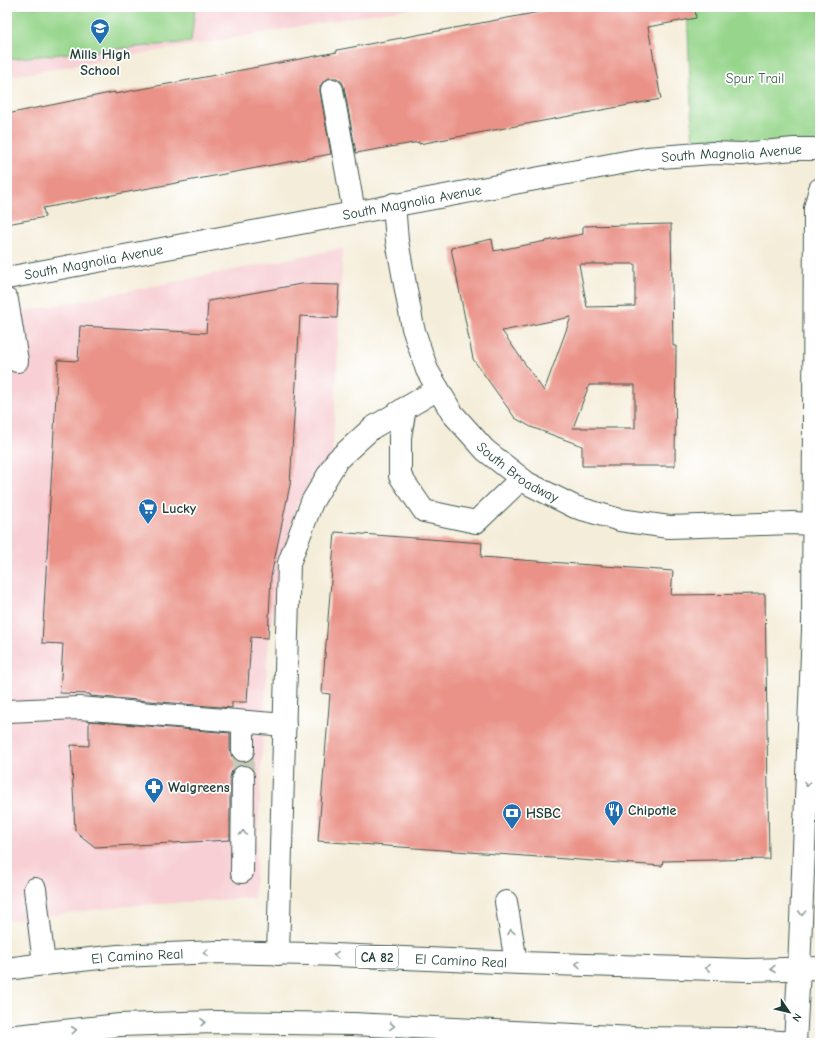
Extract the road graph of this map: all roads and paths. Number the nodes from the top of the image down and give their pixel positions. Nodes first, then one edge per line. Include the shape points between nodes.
1 (332, 90) dead end
2 (820, 149) edge
3 (820, 189) edge
4 (394, 204) junction
5 (354, 212) junction
6 (7, 278) edge
7 (7, 300) edge
8 (17, 361) dead end
9 (438, 389) junction
10 (405, 408) junction
11 (522, 479) junction
12 (813, 524) junction
13 (7, 712) edge
14 (243, 722) junction
15 (285, 725) junction
16 (243, 750) tunnel mouth
17 (243, 777) tunnel mouth
18 (242, 872) dead end
19 (35, 889) dead end
20 (506, 902) dead end
21 (278, 954) junction
22 (516, 962) junction
23 (44, 964) junction
24 (809, 968) edge
25 (7, 969) edge
26 (7, 1037) edge
27 (622, 1040) edge
28 (795, 1043) edge

1 - 5 main road
2 - 4 main road, South Magnolia Avenue via 647,158
3 - 12 main road via 815,208
4 - 5 main road, South Magnolia Avenue
4 - 9 main road, South Broadway via 397,241 413,328 427,370
5 - 6 main road, South Magnolia Avenue
7 - 8 main road
9 - 10 main road
9 - 11 main road, South Broadway via 452,413 485,450
10 - 11 main road via 400,437 400,476 424,511 476,522
10 - 15 main road via 372,428 337,460 312,502 290,563
11 - 12 main road, South Broadway via 575,507 620,520 669,526
12 -> 24 main road
13 - 14 main road via 79,708
14 - 15 main road
14 - 16 main road
15 - 21 main road
18 -> 17 main road
19 - 23 main road
22 -> 20 main road
22 -> 21 main road, El Camino Real / CA 82
21 -> 23 main road, El Camino Real / CA 82 via 217,952 118,956
24 -> 22 main road, El Camino Real / CA 82 via 747,970
23 - 25 main road, El Camino Real / CA 82
24 - 28 main road
26 -> 27 main road via 120,1025 215,1022 353,1024
27 - 28 main road via 734,1039

